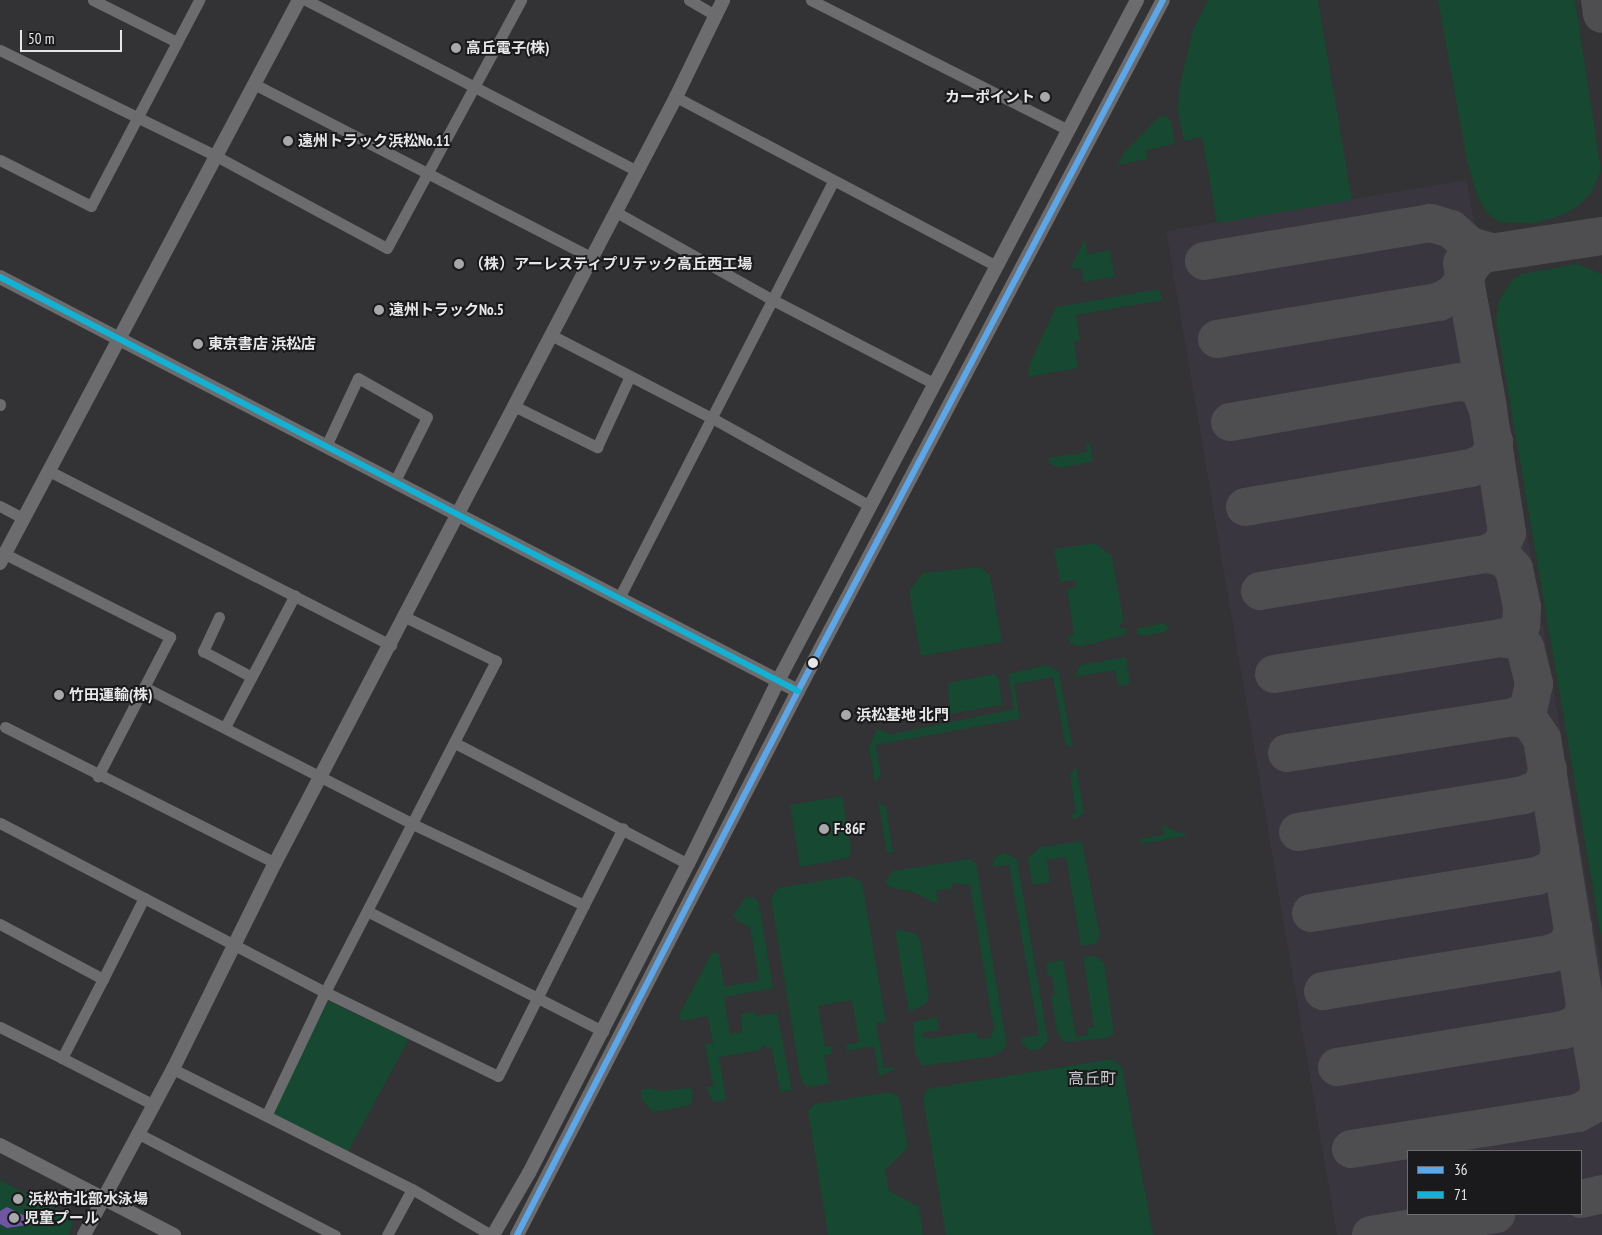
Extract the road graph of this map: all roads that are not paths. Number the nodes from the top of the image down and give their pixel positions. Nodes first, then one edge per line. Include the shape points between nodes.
1 (93, 0) edge
2 (199, 0) edge
3 (298, 0) edge
4 (306, 0) edge
5 (521, 0) edge
6 (689, 0) edge
7 (723, 0) edge
8 (811, 0) edge
9 (1138, 0) edge
10 (1160, 4) edge
11 (715, 15) junction
12 (177, 42) junction
13 (0, 50) edge
14 (254, 84) junction
15 (475, 87) junction
16 (676, 97) junction
17 (139, 118) junction
18 (1068, 130) junction
19 (216, 156) junction
20 (0, 160) edge
21 (637, 171) junction
22 (428, 174) junction
23 (833, 181) junction
24 (616, 212) junction
25 (591, 257) junction
26 (996, 266) junction
27 (0, 277) edge
28 (773, 300) junction
29 (551, 335) junction
30 (119, 339) junction
31 (630, 376) junction
32 (935, 384) junction
33 (514, 406) junction
34 (712, 418) junction
35 (326, 446) junction
36 (49, 471) junction
37 (395, 481) junction
38 (0, 506) edge
39 (870, 506) junction
40 (459, 513) junction
41 (23, 518) junction
42 (2, 559) edge
43 (295, 595) junction
44 (619, 598) junction
45 (219, 617) dead end
46 (406, 617) junction
47 (390, 645) junction
48 (252, 677) junction
49 (778, 681) junction
50 (144, 687) junction
51 (798, 691) junction
52 (225, 727) junction
53 (2, 729) edge
54 (454, 743) junction
55 (98, 776) junction
56 (323, 776) junction
57 (0, 822) edge
58 (413, 824) junction
59 (623, 828) junction
60 (275, 863) junction
61 (688, 864) junction
62 (144, 898) junction
63 (584, 905) junction
64 (369, 912) junction
65 (0, 924) edge
66 (236, 944) junction
67 (103, 979) junction
68 (325, 992) junction
69 (540, 996) junction
70 (0, 1027) edge
71 (602, 1030) junction
72 (62, 1058) junction
73 (173, 1069) junction
74 (154, 1104) junction
75 (267, 1114) junction
76 (137, 1133) junction
77 (0, 1145) edge
78 (412, 1189) junction
79 (102, 1198) junction
80 (84, 1235) edge
81 (174, 1235) edge
82 (335, 1235) edge
83 (388, 1235) edge
84 (492, 1235) edge
85 (516, 1235) edge

1 - 12 street
2 - 12 street
3 - 14 street
4 - 15 street
5 - 15 street
6 - 11 street
7 - 11 street
8 - 18 street
9 - 10 street
9 - 18 street
10 - 51 street
11 - 16 street
12 - 17 street
13 - 17 street
14 - 19 street
14 - 22 street
15 - 21 street
15 - 22 street
16 - 21 street
16 - 23 street
17 - 19 street
17 - 20 street via 91,206
18 - 26 street
19 - 22 street via 387,248
19 - 30 street
21 - 24 street
22 - 25 street
23 - 26 street
23 - 28 street
24 - 25 street
24 - 28 street
25 - 29 street
26 - 32 street
27 - 30 street
28 - 32 street
28 - 34 street
29 - 31 street
29 - 33 street
30 - 35 street
30 - 36 street
31 - 33 street via 597,448
31 - 34 street
32 - 39 street
33 - 40 street
34 - 39 street
34 - 44 street
35 - 37 street
35 - 37 street via 358,378 427,417
36 - 41 street
36 - 43 street
37 - 40 street
38 - 41 street
39 - 49 street
40 - 44 street
40 - 46 street
41 - 42 street
42 - 50 street via 170,637
43 - 47 street
43 - 48 street
44 - 49 street
45 - 48 street via 203,651
46 - 47 street
46 - 54 street via 496,661
47 - 56 street
48 - 52 street
49 - 51 street
49 - 61 street
50 - 52 street
50 - 55 street
51 - 85 street
52 - 56 street
53 - 55 street
54 - 58 street
54 - 59 street
55 - 60 street
56 - 58 street
56 - 60 street
57 - 62 street
58 - 63 street
58 - 64 street
59 - 61 street
59 - 63 street
60 - 66 street
61 - 71 street
62 - 66 street
62 - 67 street
63 - 69 street
64 - 68 street
64 - 69 street
65 - 67 street
66 - 68 street
66 - 73 street
67 - 72 street
68 - 69 street via 498,1076
68 - 75 street
69 - 71 street
70 - 72 street
71 - 84 street
72 - 74 street
73 - 74 street
73 - 75 street
74 - 76 street
75 - 78 street
76 - 79 street
76 - 82 street
77 - 79 street
78 - 83 street
78 - 84 street
79 - 80 street
79 - 81 street

